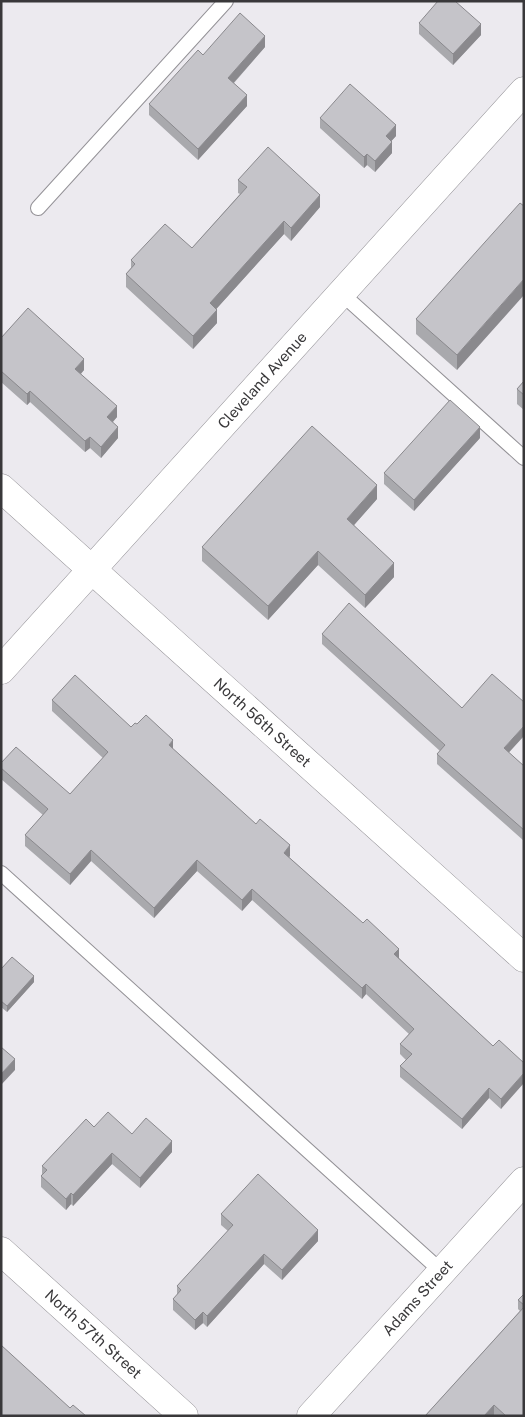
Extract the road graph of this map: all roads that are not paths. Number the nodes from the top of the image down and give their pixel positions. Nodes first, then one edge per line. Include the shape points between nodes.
1 (226, 1) edge
2 (524, 91) edge
3 (38, 208) dead end
4 (341, 293) junction
5 (524, 458) edge
6 (1, 488) edge
7 (92, 570) junction
8 (1, 670) edge
9 (1, 873) edge
10 (524, 958) edge
11 (524, 1181) edge
12 (1, 1251) edge
13 (441, 1271) junction
14 (184, 1416) edge
15 (311, 1416) edge

1 - 3 lane
2 - 4 street, Cleveland Avenue
4 - 5 lane
4 - 7 street, Cleveland Avenue
6 - 7 street, North 56th Street
7 - 8 street, Cleveland Avenue
7 - 10 street, North 56th Street
9 - 13 lane
11 - 13 street, Adams Street
12 - 14 street, North 57th Street
13 - 15 street, Adams Street

